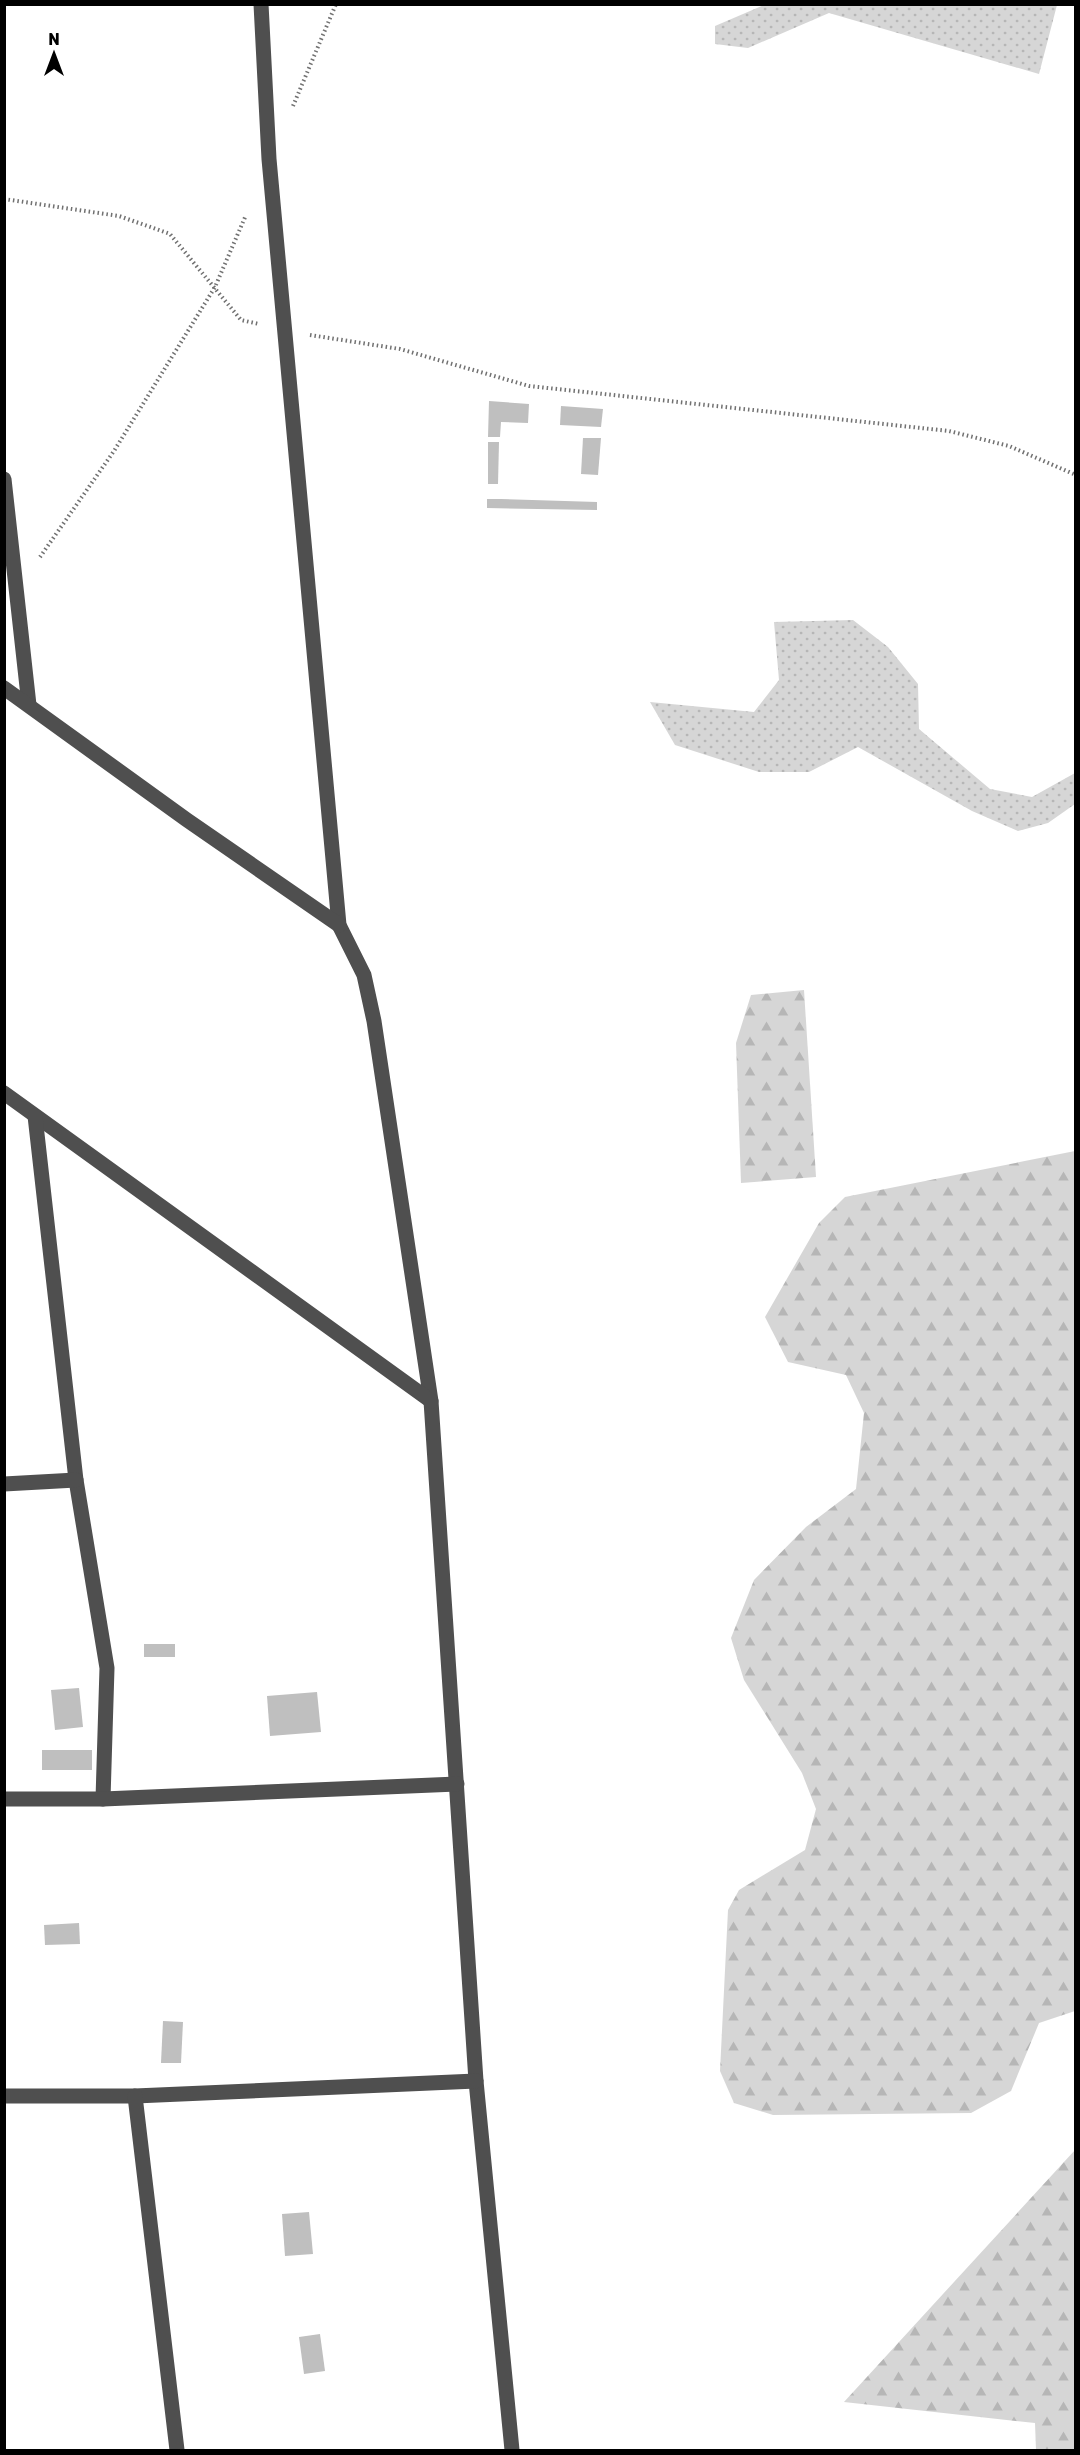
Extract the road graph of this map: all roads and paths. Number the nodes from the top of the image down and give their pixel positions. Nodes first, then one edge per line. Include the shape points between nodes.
1 (261, 4) edge
2 (336, 4) edge
3 (293, 107) dead end
4 (4, 199) edge
5 (247, 213) dead end
6 (215, 287) junction
7 (285, 332) junction
8 (1076, 475) edge
9 (4, 479) edge
10 (17, 591) junction
11 (4, 688) edge
12 (29, 705) junction
13 (339, 925) junction
14 (4, 1093) edge
15 (35, 1116) junction
16 (431, 1401) junction
17 (76, 1480) junction
18 (4, 1484) edge
19 (457, 1784) junction
20 (4, 1799) edge
21 (103, 1799) junction
22 (476, 2081) junction
23 (4, 2096) edge
24 (135, 2096) junction
25 (177, 2451) edge
26 (512, 2451) edge

1 - 7 street via 269,159
2 - 3 path
4 - 6 path via 119,216 170,234
5 - 6 path
6 - 7 path via 241,320
6 - 10 path via 114,451
7 - 8 path via 400,349 529,386 949,431 1009,446
7 - 13 street
9 - 10 street
10 - 12 street
11 - 12 street
12 - 13 street
13 - 16 street via 364,975 374,1021
14 - 15 street
15 - 16 street
15 - 17 street
16 - 19 street
17 - 18 street
17 - 21 street via 107,1668
19 - 21 street
19 - 22 street
20 - 21 street
22 - 24 street
22 - 26 street
23 - 24 street
24 - 25 street

